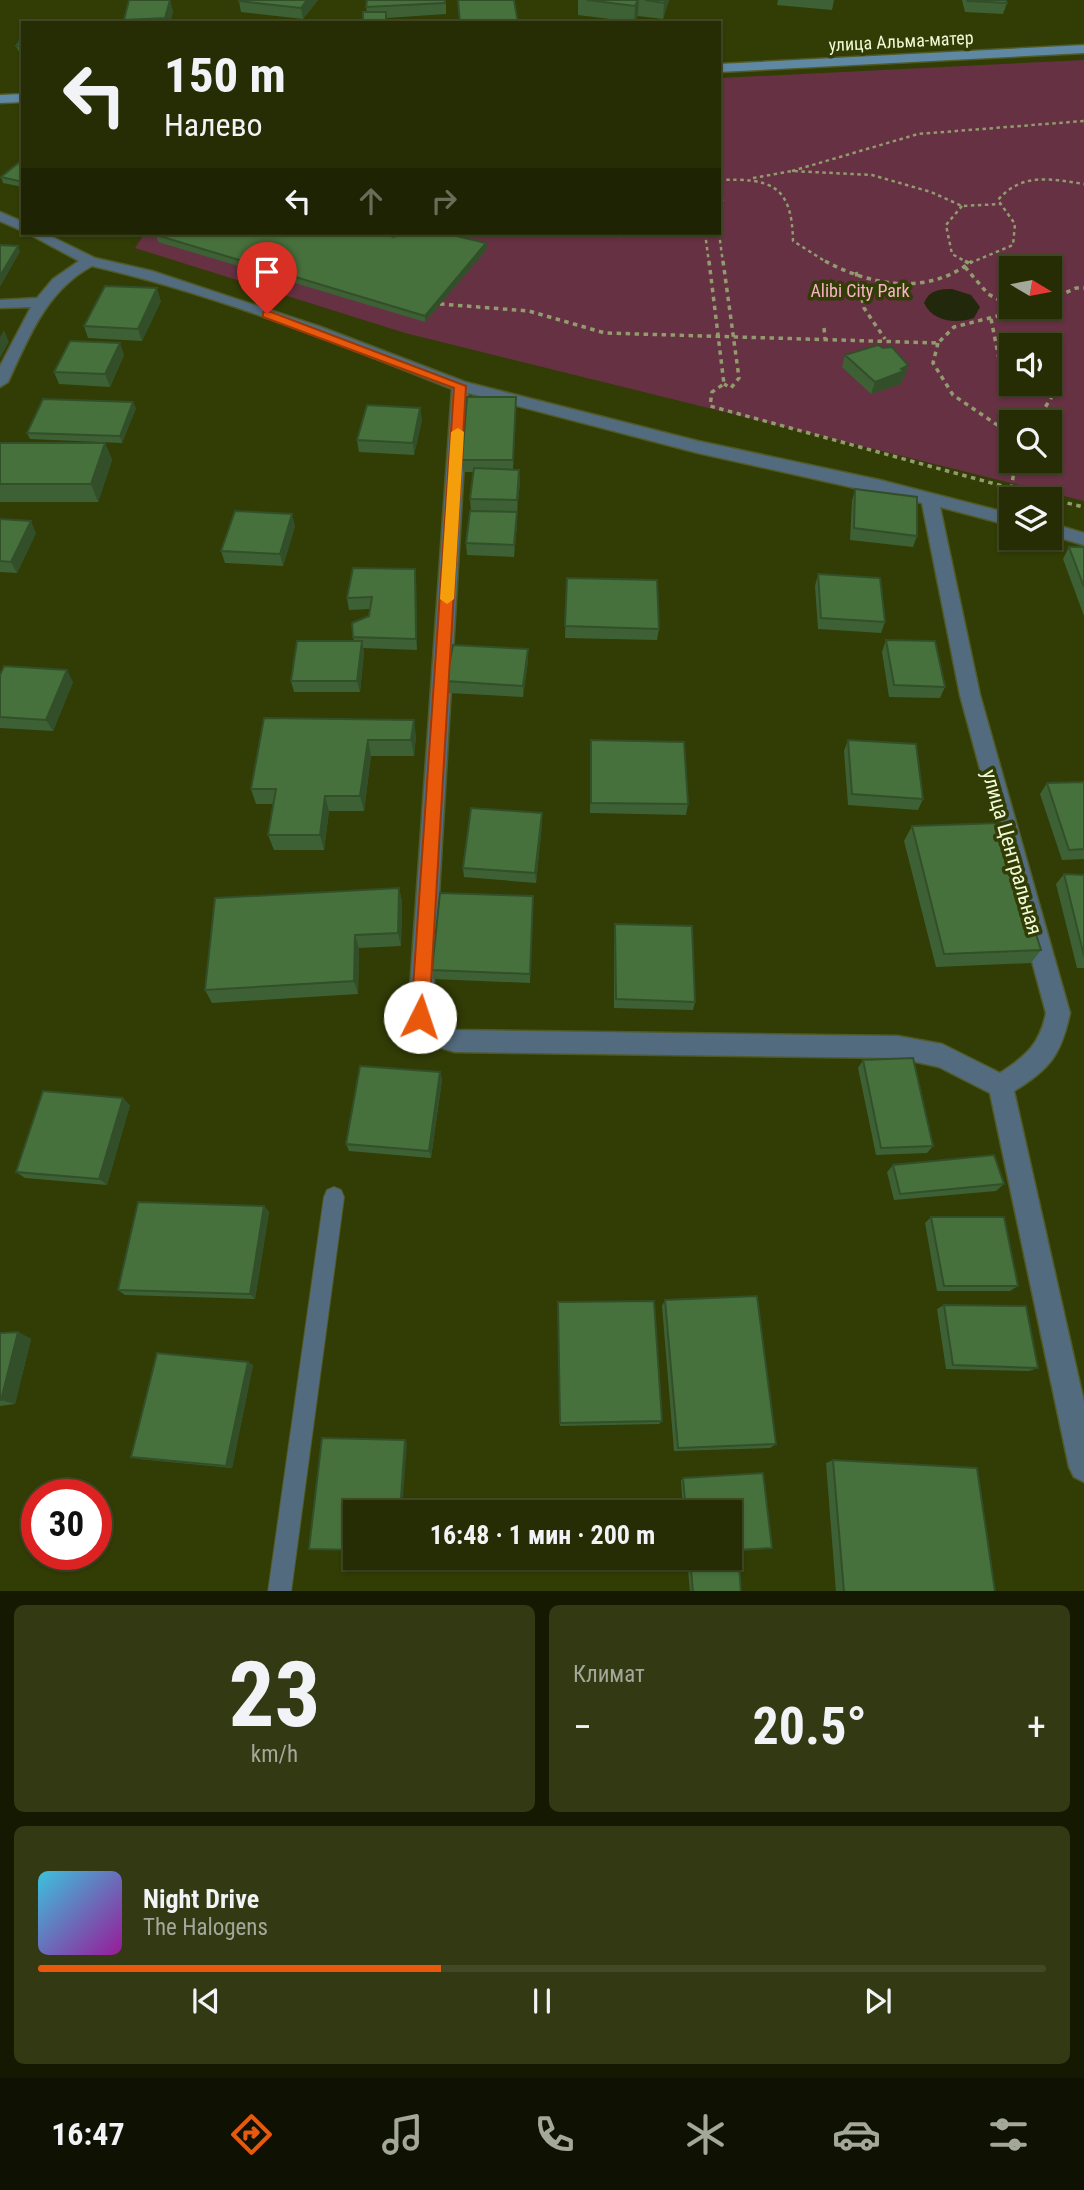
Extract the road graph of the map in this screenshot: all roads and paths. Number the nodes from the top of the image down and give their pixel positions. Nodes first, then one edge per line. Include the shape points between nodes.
1 (1084, 50) edge
2 (721, 68) edge
3 (21, 98) edge
4 (0, 99) edge
5 (1084, 121) edge
6 (792, 171) junction
7 (753, 178) junction
8 (721, 180) edge
9 (1084, 184) edge
10 (1001, 204) junction
11 (962, 206) junction
12 (0, 216) edge
13 (21, 226) edge
14 (38, 235) edge
15 (616, 235) edge
16 (705, 235) edge
17 (719, 235) edge
18 (621, 236) dead end
19 (90, 261) junction
20 (970, 264) junction
21 (965, 267) junction
22 (856, 272) junction
23 (1084, 288) edge
24 (1062, 294) edge
25 (40, 302) junction
26 (999, 303) edge
27 (0, 304) edge
28 (440, 304) edge
29 (999, 317) edge
30 (991, 319) junction
31 (824, 328) dead end
32 (718, 336) junction
33 (733, 336) junction
34 (825, 339) junction
35 (886, 341) junction
36 (938, 343) junction
37 (999, 361) edge
38 (0, 382) edge
39 (724, 384) junction
40 (460, 386) junction
41 (999, 426) edge
42 (1004, 487) edge
43 (930, 500) junction
44 (1062, 502) edge
45 (1084, 507) edge
46 (999, 517) edge
47 (1062, 533) edge
48 (1084, 539) edge
49 (1001, 1086) junction
50 (334, 1197) dead end
51 (1084, 1467) edge
52 (279, 1591) edge

1 - 2 street, улица Альма-матер
3 - 4 street
5 - 6 path via 918,134
6 - 7 path
6 - 11 path via 873,175
7 - 8 path
7 - 22 path via 776,186 787,198 794,219 793,241 812,255
9 - 10 path via 1044,178 1010,186 998,200
10 - 11 path
10 - 20 path via 1015,224 1013,245
11 - 20 path via 946,225 952,254
12 - 13 street
14 - 19 street
15 - 18 path
16 - 32 path
17 - 33 path
19 - 25 street via 60,278
19 - 40 street via 147,274 316,330
20 - 21 path
21 - 22 path via 952,276 920,285 895,285
21 - 26 path via 977,286
22 - 35 path via 858,295
23 - 24 path
25 - 27 street
25 - 38 street
28 - 32 path via 529,311 605,333
29 - 30 path
30 - 36 path via 954,327
30 - 37 path via 998,337
31 - 34 path
32 - 33 path
32 - 39 path
33 - 34 path
33 - 39 path via 739,378 731,388
34 - 35 path
35 - 36 path
36 - 41 path via 933,363 953,395
39 - 42 path via 712,391 710,406
40 - 43 street
40 - 49 street via 420,1017 430,1034 455,1041 898,1047 942,1056
43 - 46 street
43 - 49 street, улица Центральная via 943,584 972,710 1058,1013 1054,1037 1043,1058
44 - 45 path
47 - 48 street
49 - 51 street
50 - 52 lane

